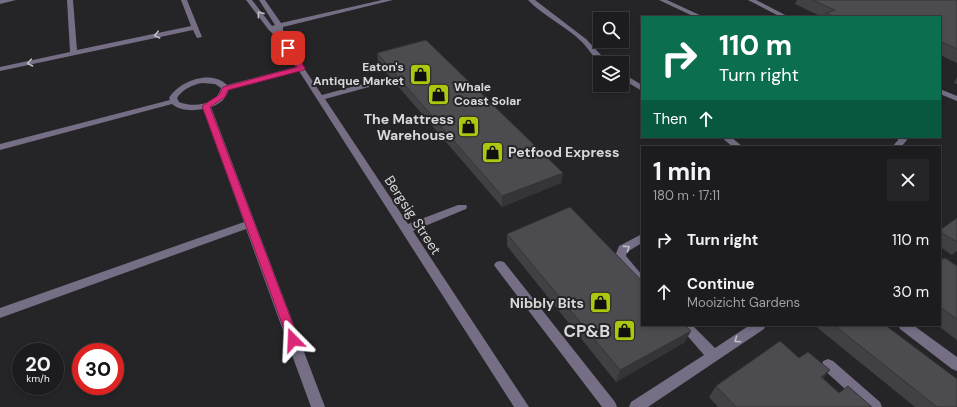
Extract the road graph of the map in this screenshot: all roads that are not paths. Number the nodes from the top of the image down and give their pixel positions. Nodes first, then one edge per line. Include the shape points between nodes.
1 (13, 0) edge
2 (70, 0) edge
3 (184, 0) edge
4 (250, 0) edge
5 (262, 0) edge
6 (390, 0) edge
7 (531, 0) edge
8 (662, 0) edge
9 (751, 0) edge
10 (0, 2) edge
11 (699, 16) edge
12 (784, 16) edge
13 (279, 26) junction
14 (195, 27) junction
15 (270, 28) junction
16 (199, 37) dead end
17 (281, 38) junction
18 (74, 53) junction
19 (597, 56) edge
20 (301, 68) junction
21 (0, 69) edge
22 (629, 80) edge
23 (366, 85) dead end
24 (225, 88) junction
25 (641, 88) edge
26 (941, 91) edge
27 (321, 98) junction
28 (957, 99) edge
29 (174, 102) junction
30 (206, 106) junction
31 (726, 138) edge
32 (902, 138) edge
33 (738, 146) edge
34 (897, 146) edge
35 (0, 147) edge
36 (462, 207) dead end
37 (249, 224) junction
38 (406, 229) junction
39 (641, 239) edge
40 (500, 265) dead end
41 (641, 281) edge
42 (0, 313) edge
43 (685, 326) edge
44 (759, 326) edge
45 (905, 326) edge
46 (714, 356) junction
47 (828, 365) dead end
48 (957, 365) edge
49 (318, 407) edge
50 (522, 407) edge
51 (610, 407) edge
52 (636, 407) edge
53 (875, 407) edge

1 - 10 street
2 - 18 street
3 - 14 street
15 -> 4 street, Bergsig Street
5 - 13 street, Bergsig Street
6 - 13 street
7 - 19 street via 584,40
8 - 11 street
9 - 12 street
13 - 15 street
13 - 17 street, Bergsig Street
14 - 16 street
14 -> 18 street
15 - 17 street, Bergsig Street
17 - 20 street, Bergsig Street
18 -> 21 street
20 - 24 street
20 - 27 street, Bergsig Street
22 - 25 street
23 - 27 street
24 - 29 street via 215,82 195,83 178,91
24 - 30 street via 219,100
26 - 28 street
27 - 38 street, Bergsig Street
29 - 30 street via 186,108
29 - 35 street
30 - 37 street
31 - 33 street
32 - 34 street
36 - 38 street
37 - 42 street
37 - 49 street
38 - 50 street, Bergsig Street
41 -> 39 street via 624,264 620,256 623,248
40 - 51 street
43 - 46 street
44 -> 46 street
45 - 48 street
46 - 52 street
47 - 53 street

